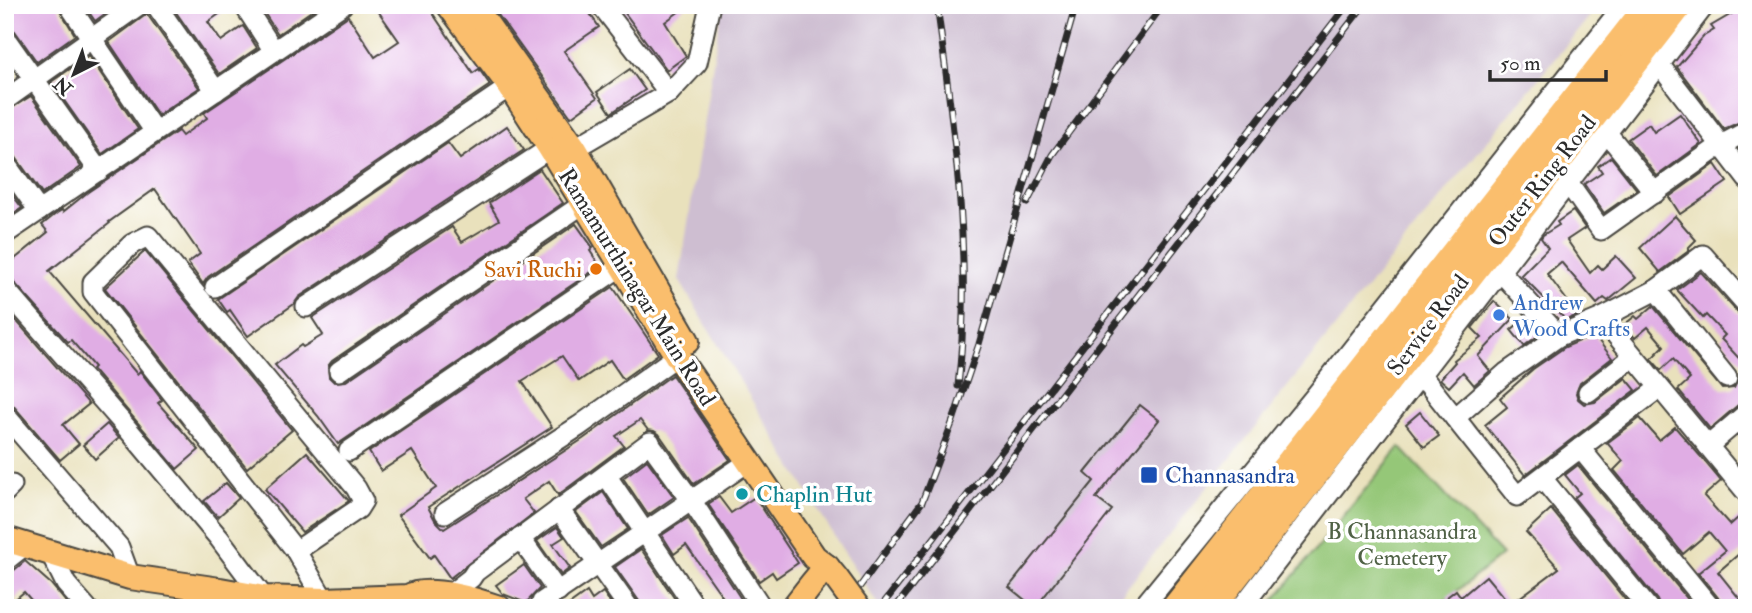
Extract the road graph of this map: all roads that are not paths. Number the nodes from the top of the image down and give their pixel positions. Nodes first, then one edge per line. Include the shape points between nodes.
1 (69, 5) edge
2 (139, 5) edge
3 (156, 5) edge
4 (244, 5) edge
5 (449, 5) edge
6 (473, 5) edge
7 (601, 5) edge
8 (710, 5) edge
9 (1624, 5) edge
10 (1650, 5) edge
11 (1679, 5) edge
12 (1705, 5) edge
13 (340, 6) edge
14 (5, 38) edge
15 (92, 39) junction
16 (274, 51) junction
17 (1659, 64) junction
18 (34, 79) junction
19 (517, 81) junction
20 (216, 91) junction
21 (669, 93) junction
22 (5, 100) edge
23 (1747, 131) edge
24 (155, 132) junction
25 (1607, 133) junction
26 (1721, 145) junction
27 (560, 152) junction
28 (5, 163) edge
29 (99, 171) junction
30 (1747, 179) edge
31 (1568, 183) junction
32 (1655, 193) junction
33 (583, 204) junction
34 (39, 211) junction
35 (5, 234) edge
36 (629, 261) junction
37 (1500, 271) junction
38 (1437, 278) junction
39 (215, 287) dead end
40 (5, 289) edge
41 (1656, 290) junction
42 (1747, 305) edge
43 (306, 307) dead end
44 (1602, 318) junction
45 (1559, 336) junction
46 (677, 356) junction
47 (1633, 356) junction
48 (339, 371) dead end
49 (1421, 375) junction
50 (1727, 378) dead end
51 (1659, 388) junction
52 (1588, 392) dead end
53 (1747, 413) edge
54 (5, 415) edge
55 (1455, 418) junction
56 (1708, 446) junction
57 (1580, 448) junction
58 (349, 451) dead end
59 (748, 462) junction
60 (606, 475) junction
61 (1542, 478) junction
62 (1747, 493) edge
63 (691, 500) junction
64 (559, 509) junction
65 (446, 513) dead end
66 (644, 533) junction
67 (520, 538) junction
68 (11, 549) edge
69 (296, 551) junction
70 (51, 554) junction
71 (598, 564) junction
72 (827, 574) junction
73 (130, 577) junction
74 (220, 590) junction
75 (264, 598) junction
76 (324, 600) junction
77 (455, 602) edge
78 (87, 608) edge
79 (199, 608) edge
80 (499, 608) edge
81 (629, 608) edge
82 (696, 608) edge
83 (762, 608) edge
84 (782, 608) edge
85 (793, 608) edge
86 (858, 608) edge
87 (1142, 608) edge
88 (1175, 608) edge
89 (1210, 608) edge
90 (1241, 608) edge
91 (1648, 608) edge
92 (1711, 608) edge

1 - 15 street
2 - 15 street
3 - 20 street
4 - 16 street
5 - 19 main road, Ramamurthinagar Main Road
6 - 19 main road, Ramamurthinagar Main Road
7 - 21 street
8 - 21 street via 697,63
9 - 38 street, Service Road
10 - 38 highway, Outer Ring Road
11 - 38 highway, Outer Ring Road
12 - 17 street, Service Road
13 - 16 street
14 - 18 street
15 - 18 street
15 - 24 street
16 - 20 street
17 - 25 street, Service Road
17 - 26 street
18 - 22 street
18 - 29 street
19 - 27 main road, Ramamurthinagar Main Road
19 - 39 street
20 - 24 street
21 - 27 street
23 - 26 street
24 - 29 street
25 - 31 street, Service Road
25 - 32 street
26 - 30 street
26 - 32 street
27 - 33 main road, Ramamurthinagar Main Road
27 - 36 main road, Ramamurthinagar Main Road
27 - 43 street
28 - 34 street
29 - 34 street
31 - 32 street via 1601,230
31 - 37 street, Service Road
33 - 36 main road, Ramamurthinagar Main Road
33 - 48 street
34 - 35 street
36 - 46 main road, Ramamurthinagar Main Road
36 - 58 street
36 - 72 main road, Ramamurthinagar Main Road via 686,339 825,552
37 - 45 street
37 - 49 street, Service Road
38 - 87 street, Service Road
38 - 88 highway
38 - 89 highway
40 - 75 street via 121,421
41 - 42 street via 1703,255
41 - 44 street
41 - 50 street
44 - 45 street
44 - 47 street
45 - 55 street via 1506,373
46 - 59 main road, Ramamurthinagar Main Road
46 - 65 street
47 - 51 street
47 - 52 street
49 - 55 street
49 - 90 street, Service Road
51 - 56 street
51 - 57 street
53 - 56 street
54 - 73 street via 119,547
55 - 61 street via 1517,496
56 - 62 street
57 - 61 street
57 - 92 street
59 - 63 street
59 - 72 main road, Ramamurthinagar Main Road
60 - 63 street via 651,444
60 - 64 street
60 - 66 street
61 - 91 street
63 - 66 street
63 - 83 street
64 - 67 street
64 - 71 street
66 - 71 street
66 - 82 street
67 - 71 street via 550,597
67 - 77 street via 475,572
68 - 70 main road
69 - 69 street via 358,509 363,501 360,495 148,236 132,244 93,282 93,292
69 - 76 street
70 - 73 main road
70 - 78 street via 66,584
71 - 81 street
72 - 84 main road via 806,581
72 - 85 main road
72 - 86 main road, Ramamurthinagar Main Road, bridge
73 - 74 main road
74 - 75 main road
74 - 79 street
75 - 76 main road
76 - 77 main road via 408,597 416,603
77 - 80 main road

